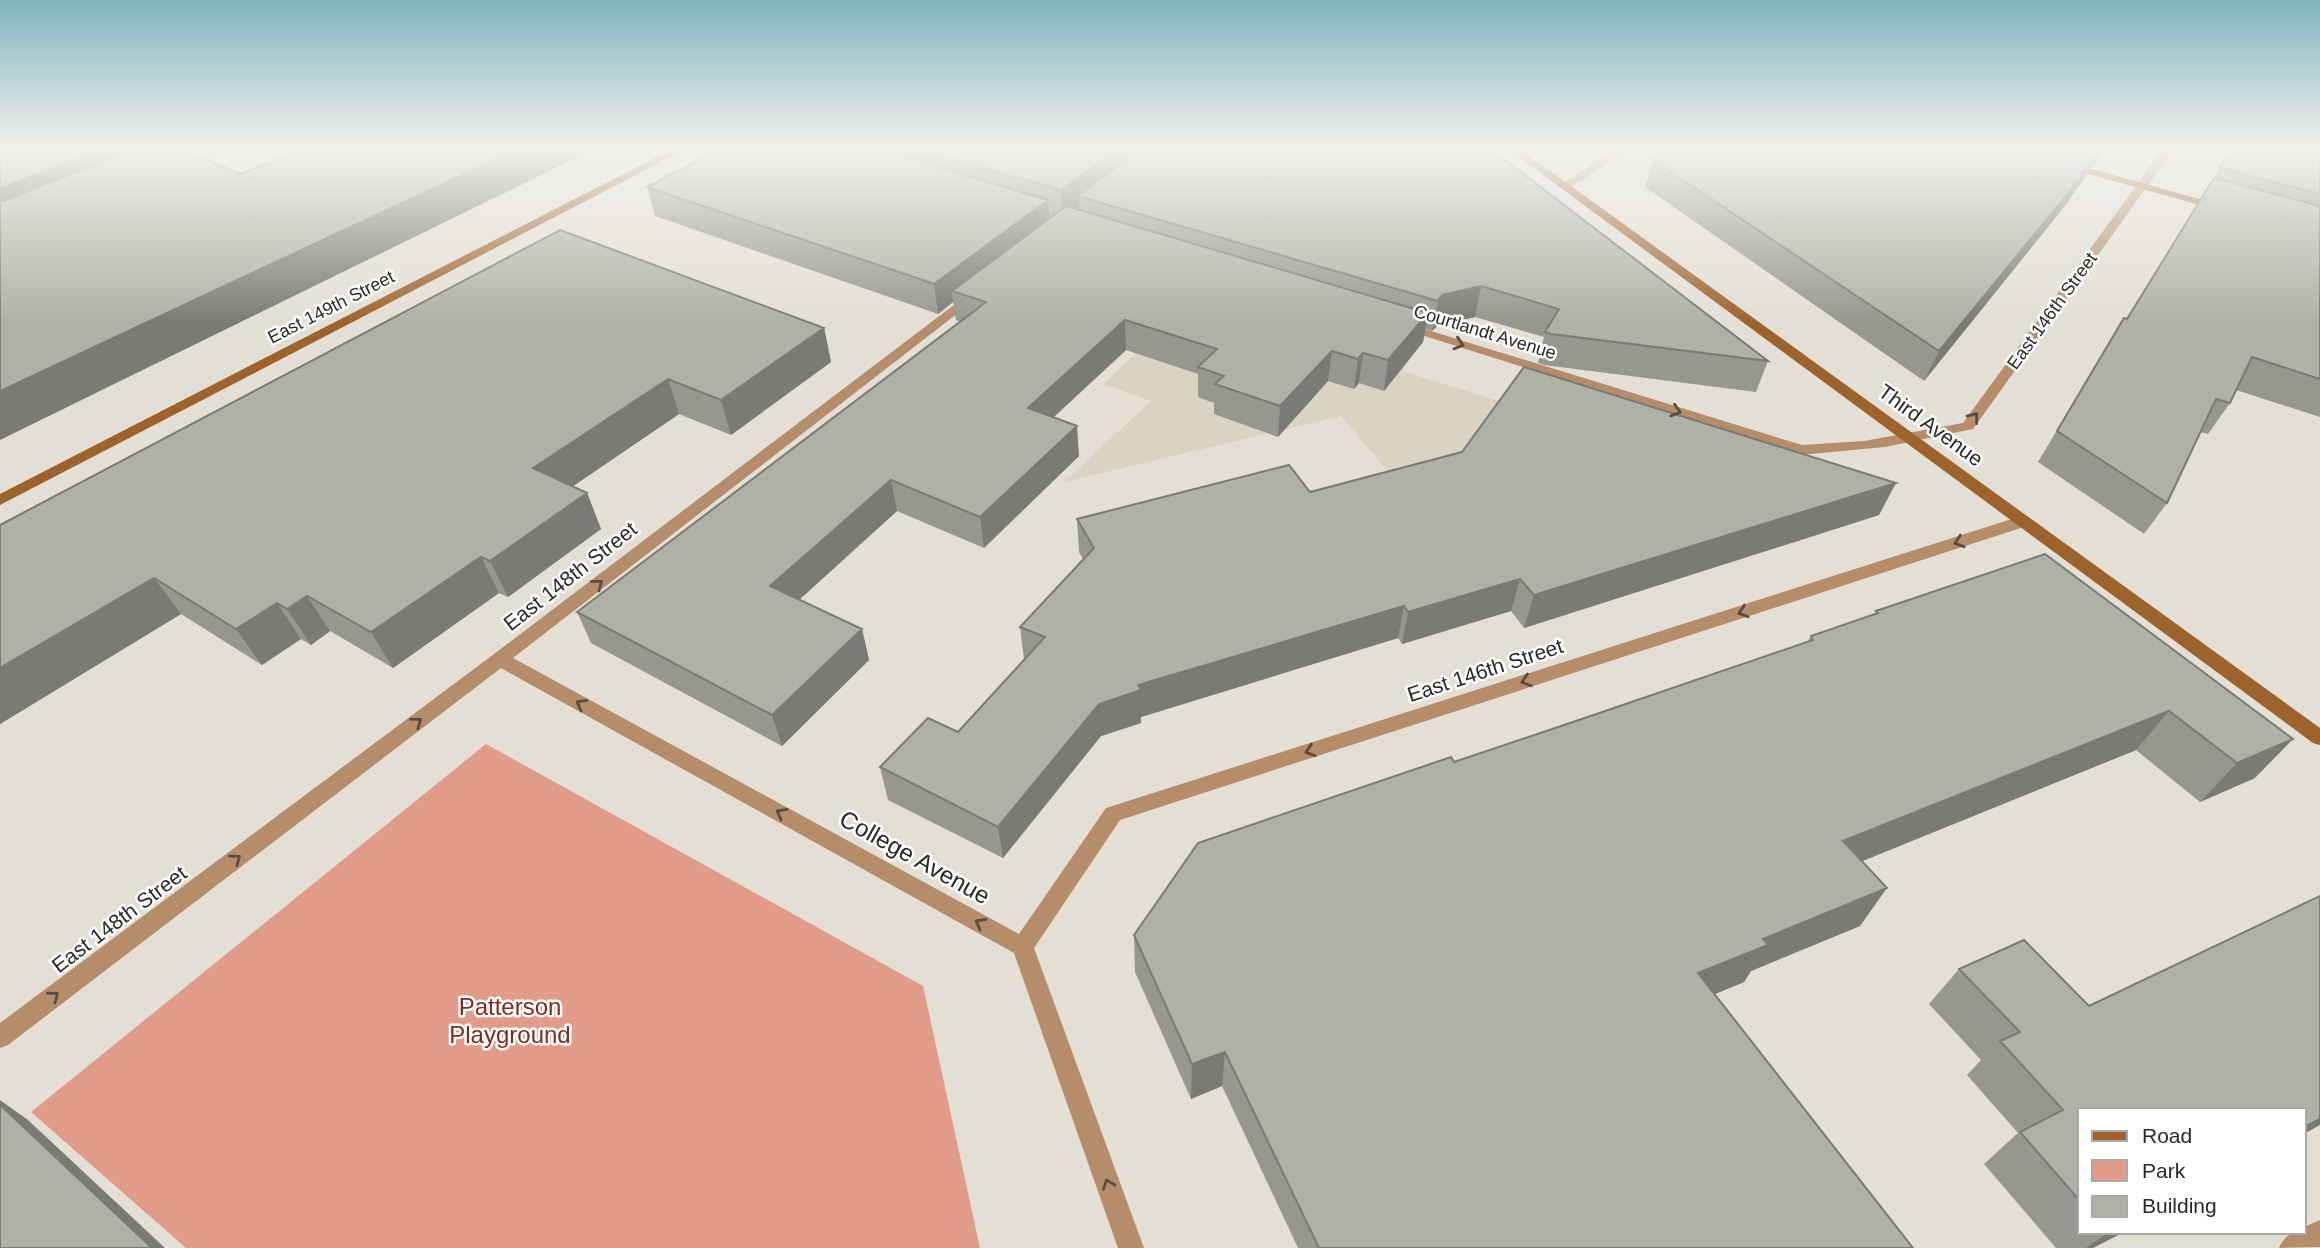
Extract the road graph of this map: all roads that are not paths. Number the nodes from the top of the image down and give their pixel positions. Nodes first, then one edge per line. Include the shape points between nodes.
1 (567, 207) edge
2 (1595, 207) edge
3 (2128, 207) edge
4 (2223, 207) edge
5 (2241, 212) edge
6 (990, 282) edge
7 (1385, 322) edge
8 (1912, 439) junction
9 (0, 500) edge
10 (2024, 522) junction
11 (500, 659) junction
12 (2320, 738) edge
13 (1023, 947) junction
14 (0, 1037) edge
15 (2320, 1233) edge
16 (1131, 1248) edge
17 (2292, 1248) edge

1 - 9 main road, East 149th Street
2 - 8 main road, Third Avenue
8 -> 3 street, East 146th Street via 1968,426
4 - 5 main road
11 -> 6 street, East 148th Street
7 -> 8 street, Courtlandt Avenue via 1801,450 1839,450
8 - 10 main road, Third Avenue
10 - 12 main road, Third Avenue
10 -> 13 street, East 146th Street via 1113,814
13 -> 11 street, College Avenue
14 -> 11 street, East 148th Street
16 -> 13 street
15 - 17 street

